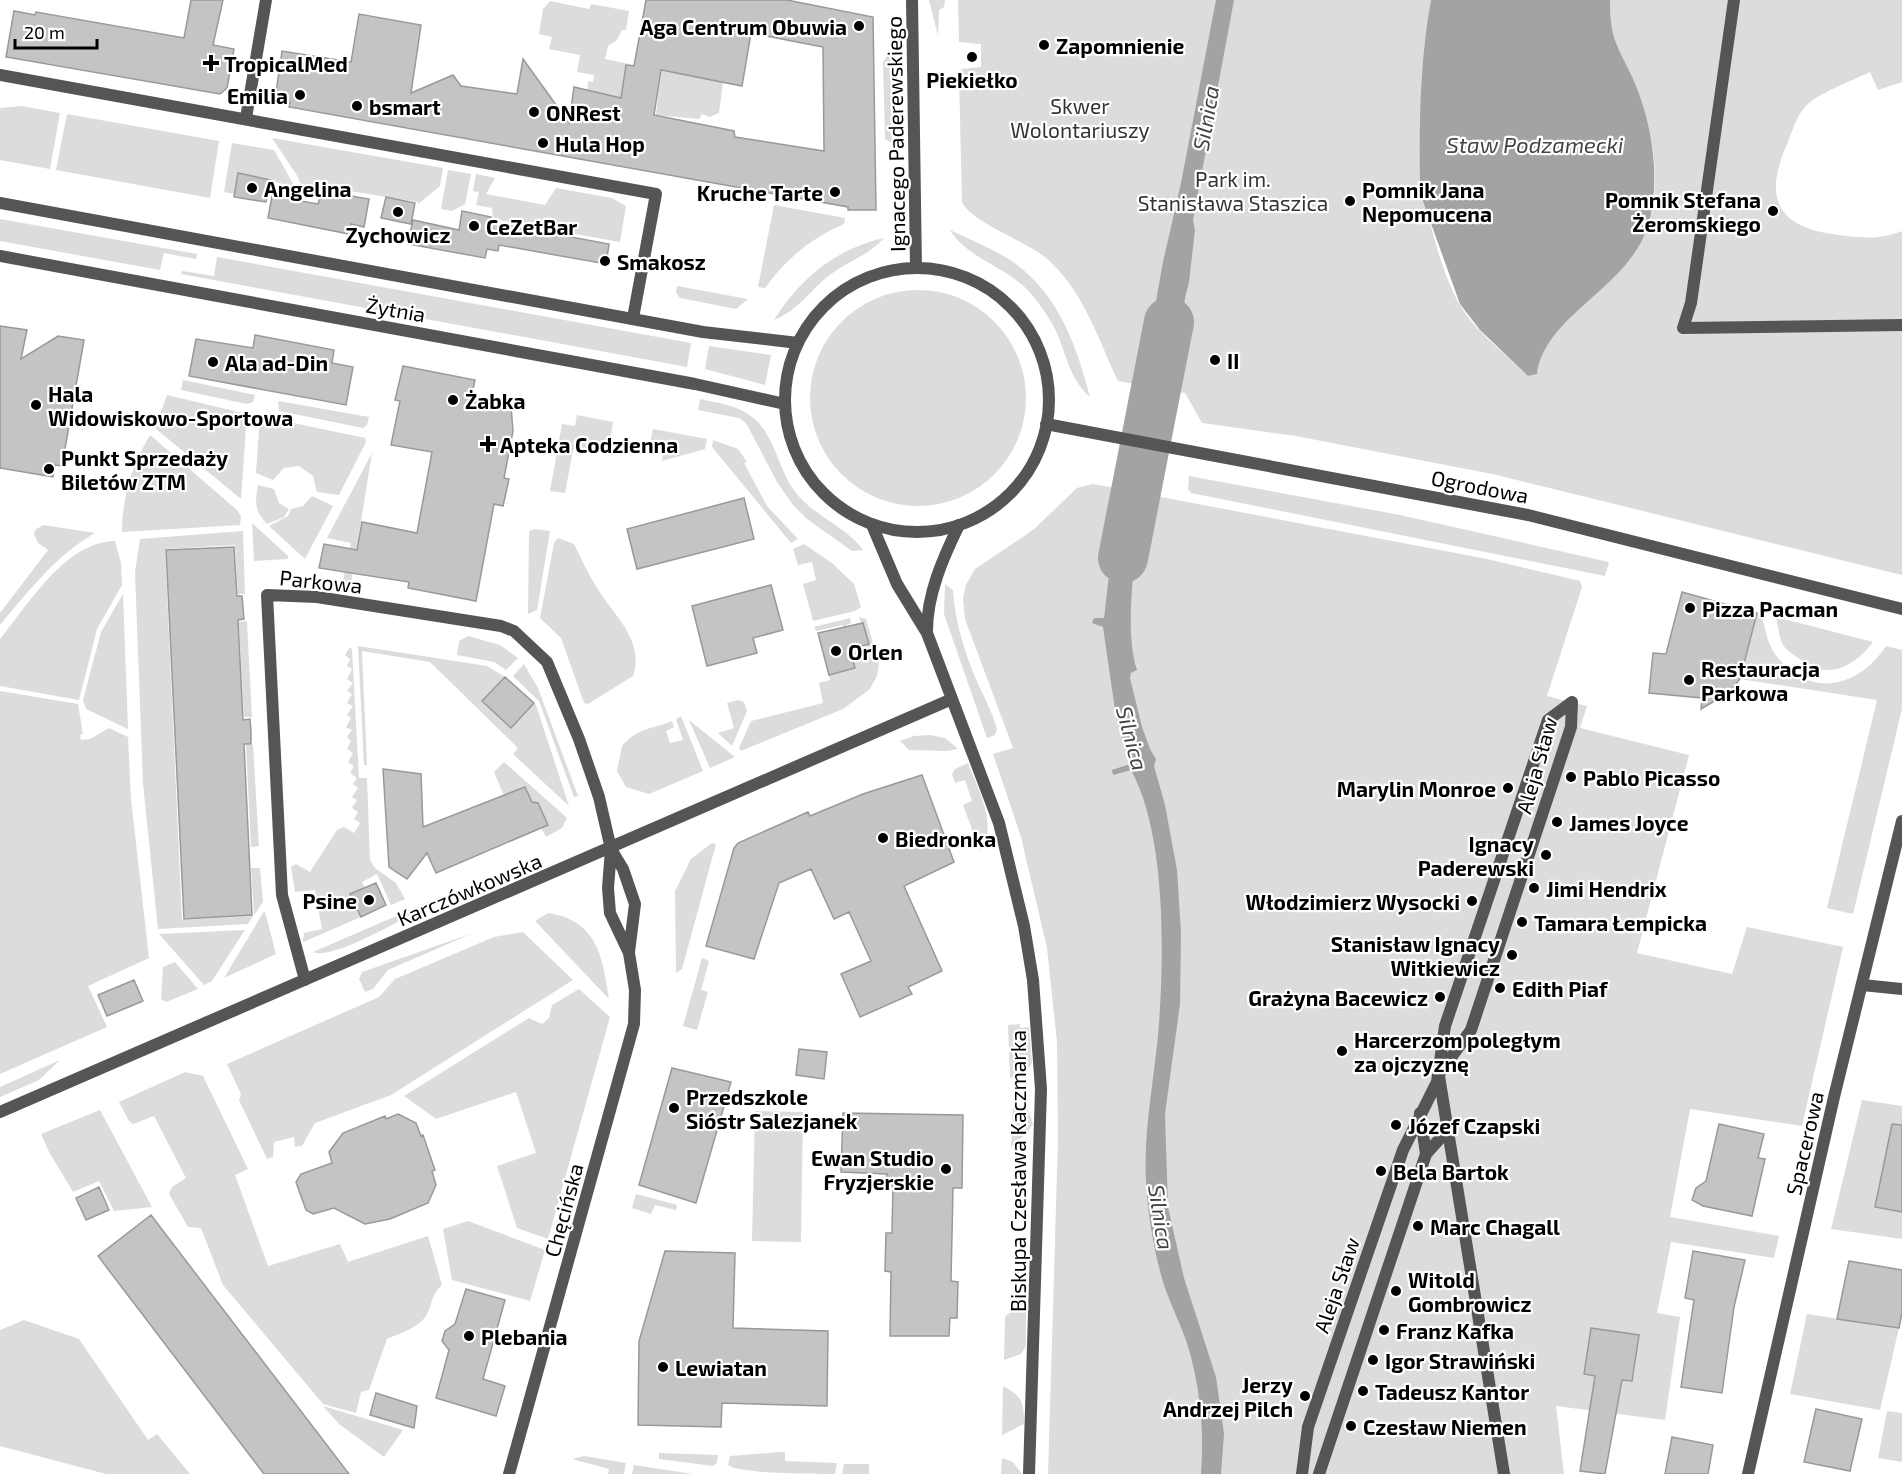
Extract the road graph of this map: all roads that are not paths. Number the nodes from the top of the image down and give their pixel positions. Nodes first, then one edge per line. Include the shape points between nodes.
1 (266, 0) edge
2 (912, 0) edge
3 (1734, 0) edge
4 (0, 75) edge
5 (246, 118) junction
6 (0, 204) edge
7 (0, 256) edge
8 (916, 268) junction
9 (633, 318) junction
10 (1902, 325) edge
11 (798, 343) junction
12 (785, 405) junction
13 (1046, 424) junction
14 (872, 525) junction
15 (960, 525) junction
16 (1902, 609) edge
17 (927, 633) junction
18 (952, 699) junction
19 (1902, 821) edge
20 (611, 849) junction
21 (628, 953) junction
22 (305, 980) junction
23 (1862, 985) junction
24 (1902, 989) edge
25 (1439, 1075) junction
26 (0, 1112) edge
27 (1420, 1113) junction
28 (1446, 1132) junction
29 (1426, 1154) junction
30 (1500, 1457) junction
31 (509, 1474) edge
32 (1029, 1474) edge
33 (1302, 1474) edge
34 (1318, 1474) edge
35 (1498, 1474) edge
36 (1504, 1474) edge
37 (1748, 1474) edge

1 - 5 street
2 - 8 street, Ignacego Paderewskiego
3 - 10 street via 1691,303 1683,328
4 - 5 street
5 - 9 street via 656,194
6 - 9 street, Żytnia
7 - 12 street, Żytnia via 695,384
8 - 11 street via 879,273 845,289 822,308
8 - 13 street via 946,272 982,285 1024,323 1045,372
9 - 11 street, Żytnia via 703,332
11 - 12 street via 787,377
12 - 14 street via 790,436 808,476 833,502
13 - 15 street via 1039,453 1018,485 989,511
13 - 16 street, Ogrodowa via 1528,515
14 - 15 street via 914,532
14 - 17 street, Biskupa Czesława Kaczmarka via 897,584
15 - 17 street, Biskupa Czesława Kaczmarka via 933,591
17 - 18 street, Biskupa Czesława Kaczmarka
18 - 20 street, Karczówkowska
18 - 32 street, Biskupa Czesława Kaczmarka via 1008,857 1028,947 1038,1026 1040,1152
19 - 23 street, Spacerowa
20 - 21 street, Chęcińska via 610,913
20 - 21 street, Chęcińska via 635,904
20 - 22 street, Karczówkowska
20 - 22 street, Parkowa via 599,797 547,662 514,631 317,597 267,595 282,895
21 - 31 street, Chęcińska via 635,990 634,1024
22 - 26 street, Karczówkowska
23 - 24 street
23 - 37 street, Spacerowa
25 - 25 street, Aleja Sław via 1471,1030 1571,727 1572,702 1548,720 1445,1026
25 - 27 street, Aleja Sław
25 - 28 street
27 - 29 street, Aleja Sław
27 - 33 street, Aleja Sław via 1403,1150 1308,1427
28 - 29 street
28 - 30 street
29 - 34 street, Aleja Sław
30 - 35 street
30 - 36 street

